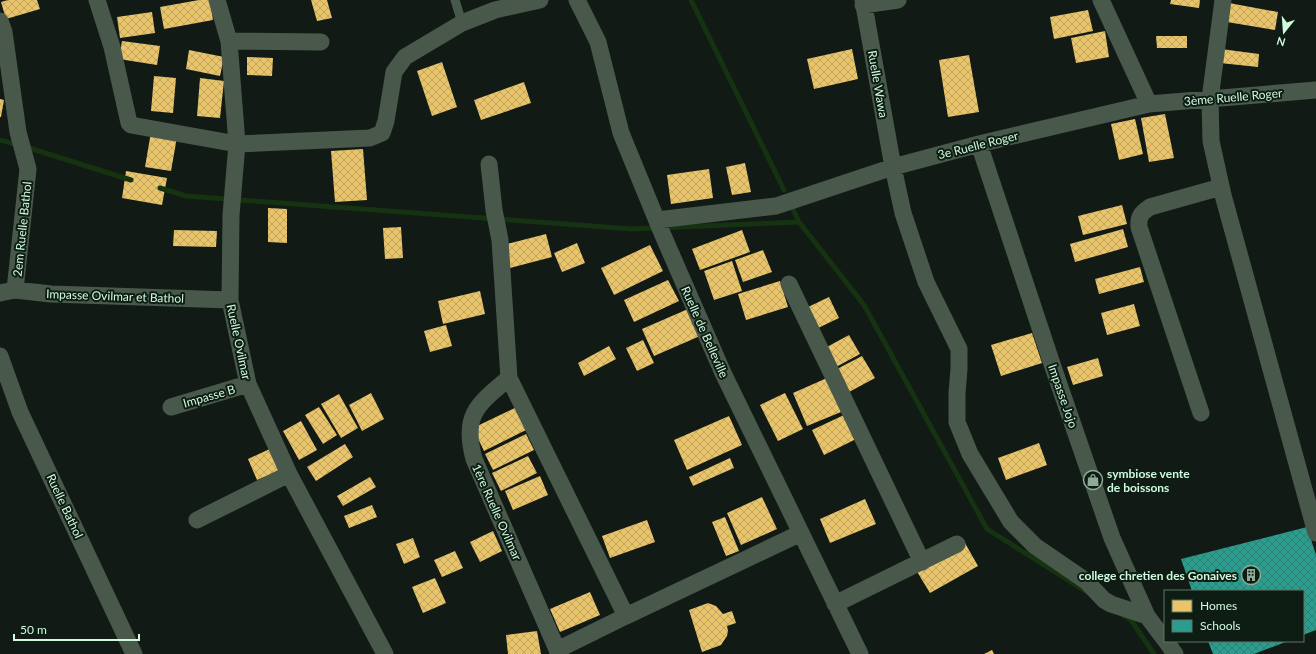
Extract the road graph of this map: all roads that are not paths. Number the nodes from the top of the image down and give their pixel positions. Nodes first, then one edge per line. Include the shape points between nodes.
1 (97, 0) edge
2 (217, 0) edge
3 (455, 0) edge
4 (540, 0) edge
5 (577, 0) edge
6 (898, 0) edge
7 (1101, 0) edge
8 (1222, 0) edge
9 (863, 2) edge
10 (0, 21) edge
11 (462, 23) junction
12 (229, 41) junction
13 (321, 42) dead end
14 (1316, 90) edge
15 (1210, 99) junction
16 (1149, 104) junction
17 (237, 144) junction
18 (980, 144) junction
19 (489, 164) dead end
20 (893, 167) junction
21 (1222, 187) junction
22 (659, 226) junction
23 (789, 284) dead end
24 (8, 292) edge
25 (230, 300) junction
26 (0, 356) edge
27 (508, 378) junction
28 (248, 384) junction
29 (171, 407) dead end
30 (1201, 413) dead end
31 (289, 474) junction
32 (197, 520) dead end
33 (801, 533) junction
34 (1316, 533) edge
35 (957, 544) dead end
36 (922, 562) junction
37 (836, 604) junction
38 (626, 616) junction
39 (1147, 616) junction
40 (1164, 640) edge
41 (1166, 642) edge
42 (558, 652) edge
43 (134, 654) edge
44 (385, 654) edge
45 (860, 654) edge
46 (1175, 654) edge

1 - 17 street via 112,47 129,123
2 - 12 street, Ruelle Ovilmar
3 - 11 lane
4 - 11 street via 495,10
5 - 22 street, Ruelle de Belleville via 598,42 621,132
6 - 9 street
7 - 16 street
8 - 15 street
9 - 20 street, Ruelle Wawa
10 - 24 street, 2em Ruelle Bathol via 4,32 18,132 28,169
11 - 17 street via 405,57 394,72 382,133 370,138
12 - 13 street
12 - 17 street, Ruelle Ovilmar
14 - 15 street, 3ème Ruelle Roger
15 - 16 street, 3ème Ruelle Roger
15 - 21 street via 1211,141
16 - 18 street, 3e Ruelle Roger
17 - 25 street, Ruelle Ovilmar via 231,215
18 - 20 street, 3e Ruelle Roger
18 - 39 street, Impasse Jojo via 1112,538
19 - 27 street via 500,240
20 - 22 street, 3e Ruelle Roger via 776,206
20 - 39 street, Ruelle Wawa via 903,213 926,282 958,349 957,422 970,454 1012,522 1035,546 1086,581 1104,600
21 - 30 street via 1150,207 1138,218
21 - 34 street
22 - 33 street, Ruelle de Belleville via 723,373
23 - 36 street
24 - 25 street, Impasse Ovilmar et Bathol
25 - 28 street, Ruelle Ovilmar
26 - 43 street, Ruelle Bathol via 20,412
27 - 38 street
27 - 42 street, 1ère Ruelle Ovilmar via 483,400 473,413 470,443 474,459
28 - 29 street, Impasse B
28 - 31 street, Ruelle Ovilmar
31 - 32 street
31 - 44 street, Ruelle Ovilmar
33 - 37 street, Ruelle de Belleville
33 - 38 street
35 - 36 street
36 - 37 street
37 - 45 street, Ruelle de Belleville
38 - 42 street
39 - 40 street, Impasse Jojo
41 - 46 street, Impasse Jojo

